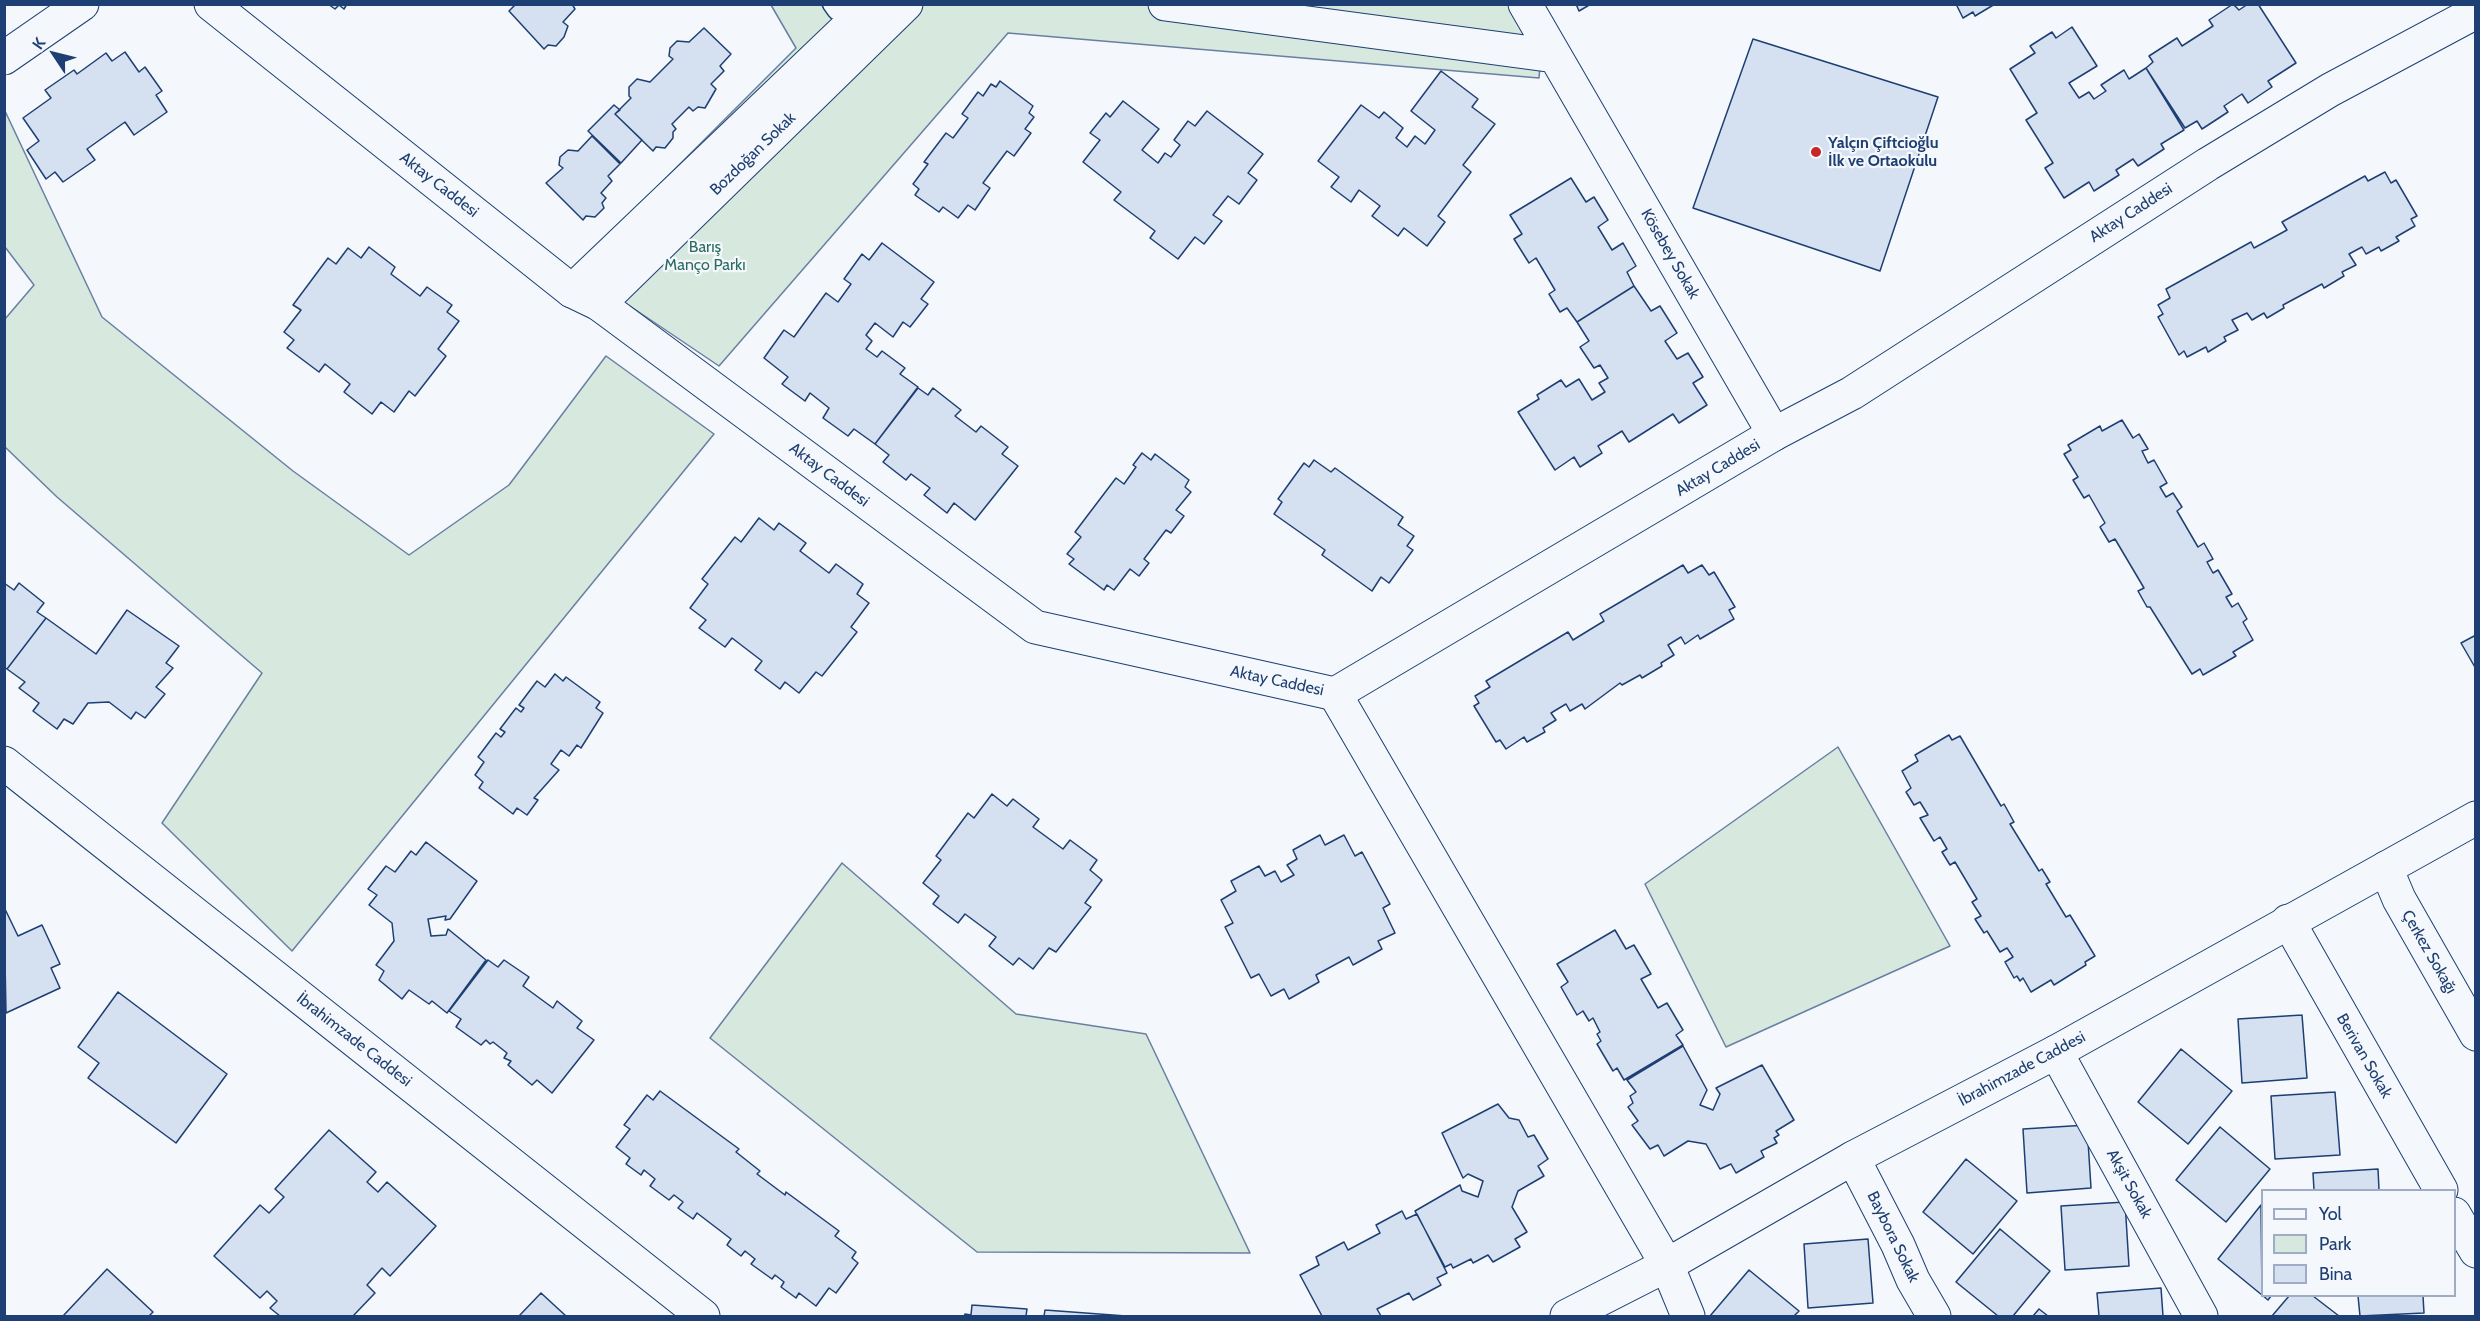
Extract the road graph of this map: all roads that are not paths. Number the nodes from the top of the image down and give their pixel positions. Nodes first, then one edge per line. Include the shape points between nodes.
1 (82, 4) edge
2 (211, 4) edge
3 (831, 4) edge
4 (842, 4) edge
5 (872, 4) edge
6 (906, 4) edge
7 (1165, 4) edge
8 (1525, 4) edge
9 (2475, 12) edge
10 (4, 58) edge
11 (1561, 65) junction
12 (586, 297) junction
13 (1774, 434) junction
14 (1335, 693) junction
15 (4, 763) edge
16 (2475, 818) edge
17 (2386, 868) junction
18 (2288, 921) junction
19 (2475, 1034) edge
20 (2056, 1052) junction
21 (1852, 1158) junction
22 (2440, 1189) edge
23 (2456, 1218) edge
24 (2475, 1251) edge
25 (1667, 1265) junction
26 (703, 1317) edge
27 (1567, 1317) edge
28 (1688, 1317) edge
29 (1934, 1317) edge
30 (2201, 1317) edge

1 - 10 main road
2 - 12 main road, Aktay Caddesi
3 - 4 lane via 836,11
5 - 12 main road
6 - 12 main road, Bozdoğan Sokak
7 - 11 main road
8 - 11 main road, Kösebey Sokak
9 - 13 main road, Aktay Caddesi via 2330,90 1852,393
11 - 13 main road, Kösebey Sokak
12 - 14 main road, Aktay Caddesi via 1035,627
13 - 14 main road, Aktay Caddesi
14 - 25 main road
15 - 26 main road, İbrahimzade Caddesi
16 - 17 main road, İbrahimzade Caddesi
17 - 18 main road, İbrahimzade Caddesi
17 - 19 main road, Çerkez Sokağı via 2399,899
18 - 20 main road, İbrahimzade Caddesi
18 - 22 main road, Berivan Sokak
20 - 21 main road, İbrahimzade Caddesi
20 - 30 main road, Akşit Sokak
21 - 25 main road, İbrahimzade Caddesi
21 - 29 main road, Baybora Sokak
23 - 24 main road
25 - 27 main road, İbrahimzade Caddesi
25 - 28 main road

